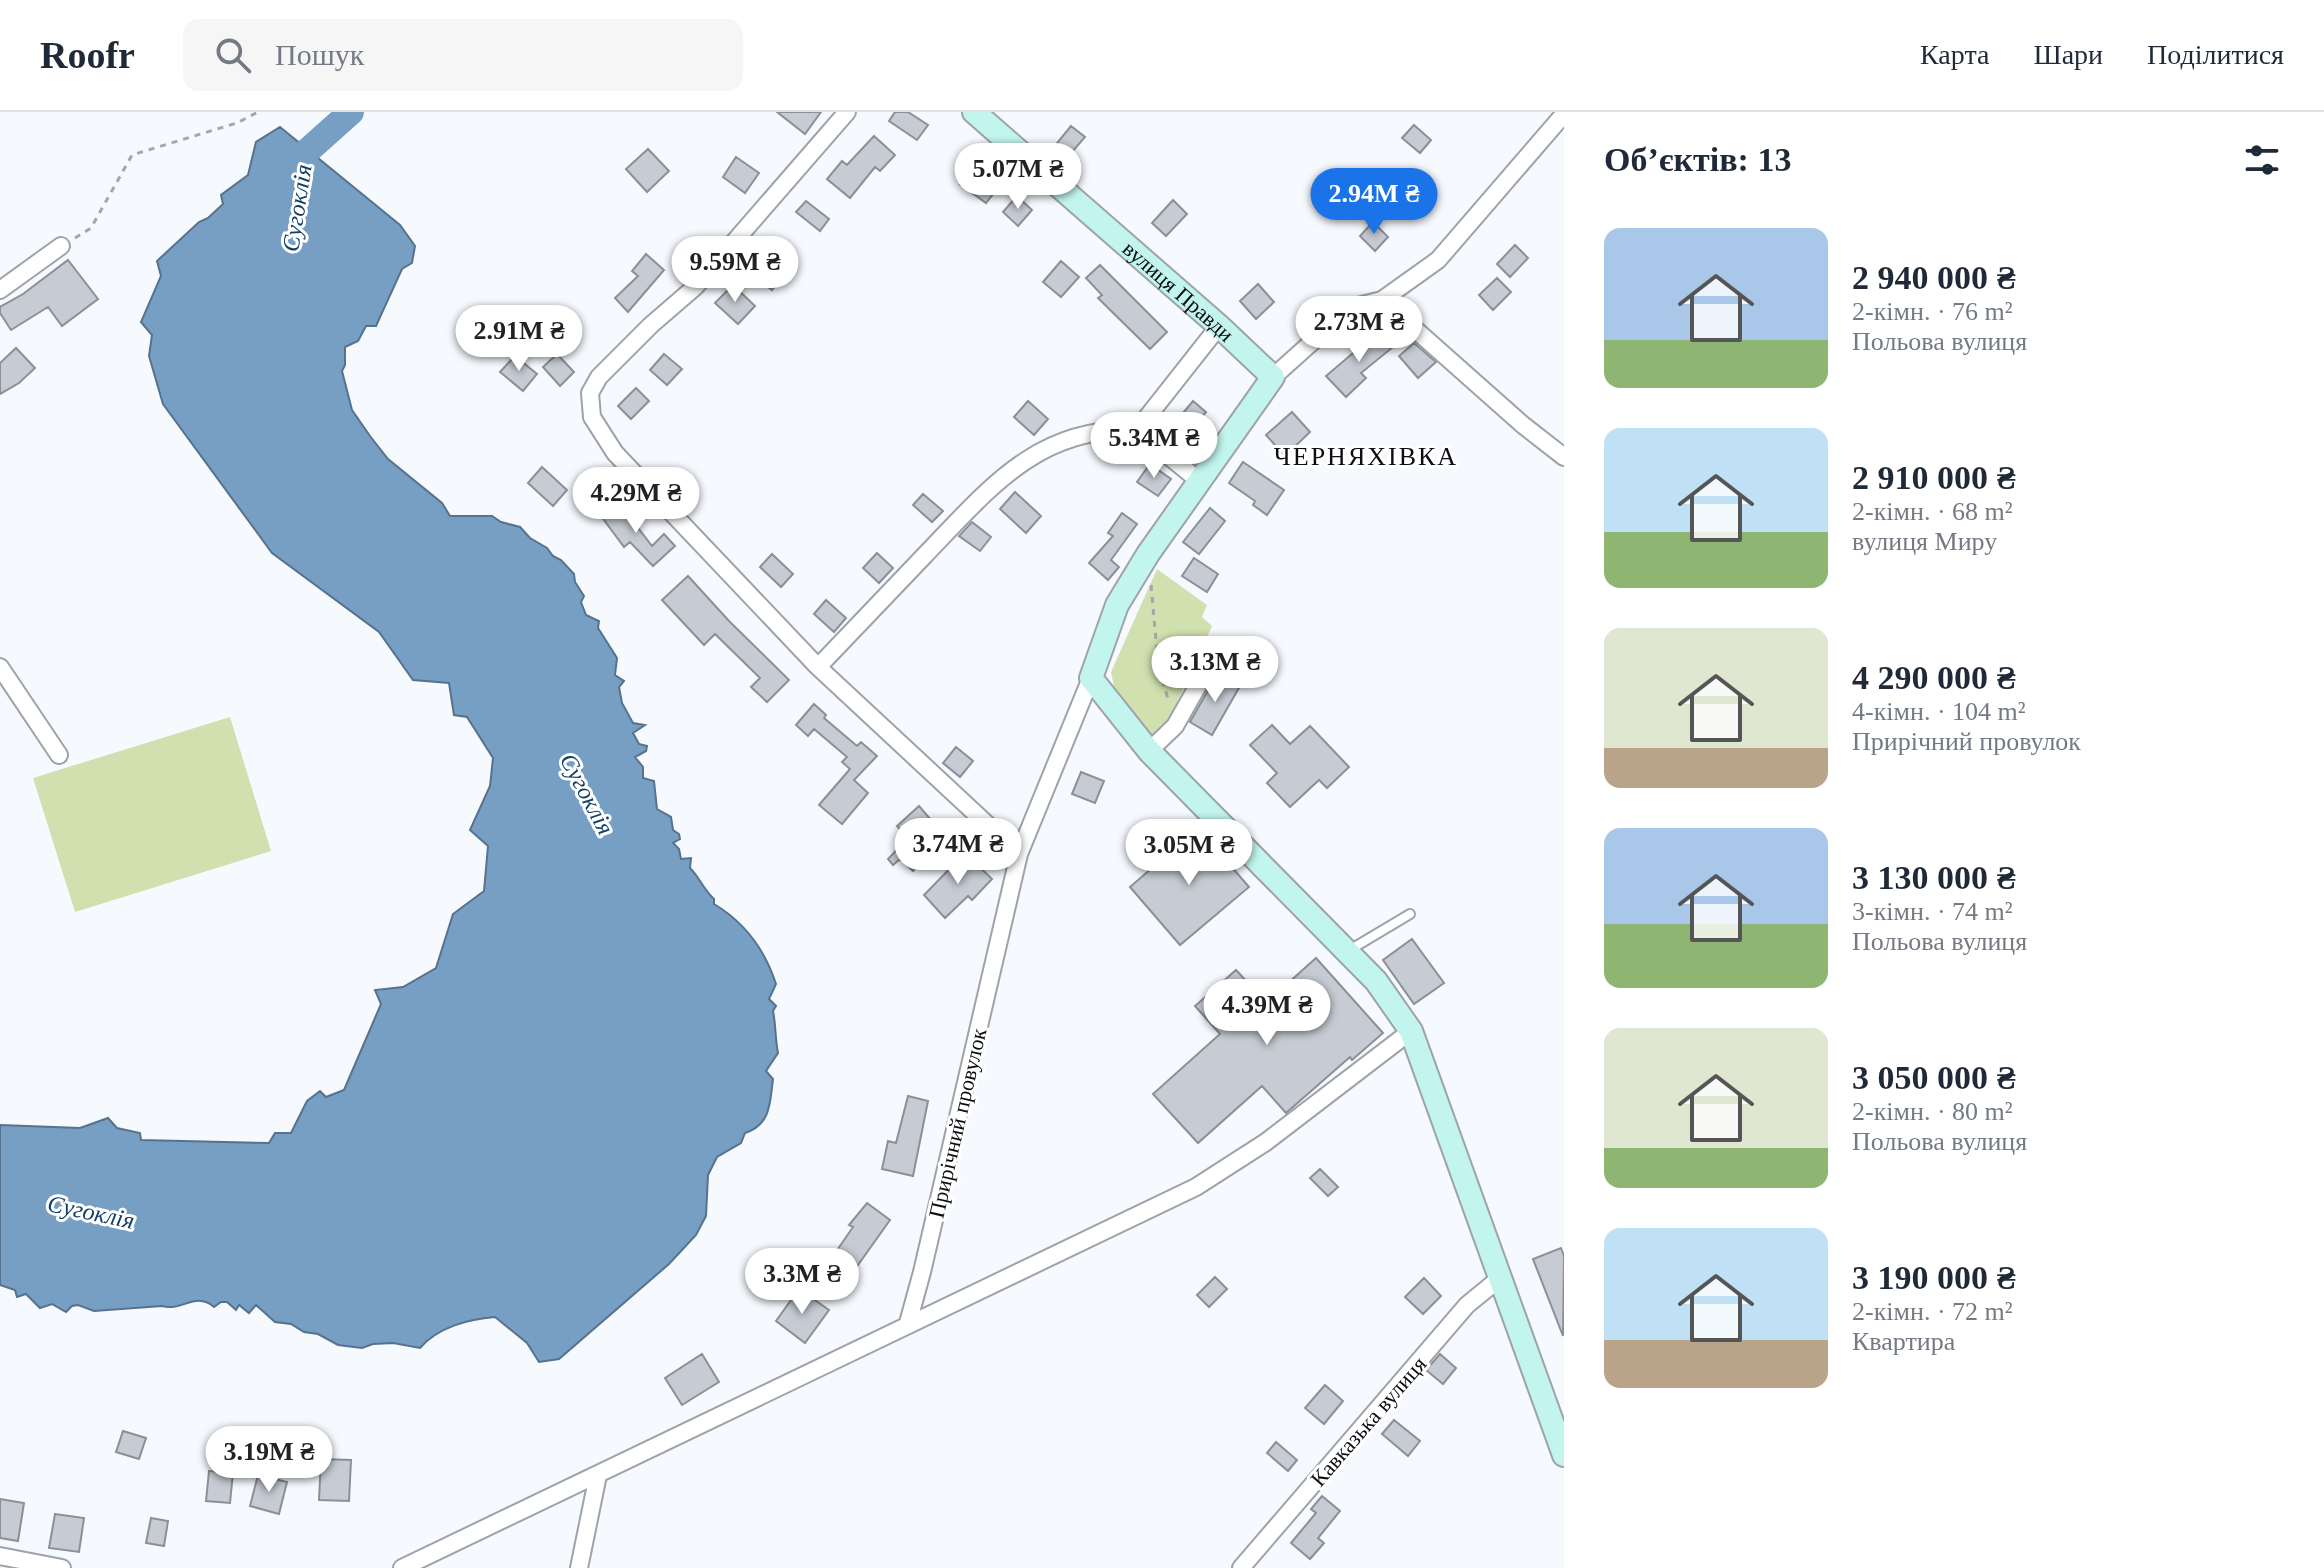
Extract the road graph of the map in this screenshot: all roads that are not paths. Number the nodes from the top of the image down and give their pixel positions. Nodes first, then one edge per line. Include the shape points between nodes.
1 (847, 112) edge
2 (974, 112) edge
3 (1564, 114) edge
4 (61, 246) road end
5 (0, 290) edge
6 (1382, 300) junction
7 (1219, 326) junction
8 (1273, 377) junction
9 (1137, 430) junction
10 (1564, 457) edge
11 (1198, 480) junction
12 (1209, 666) dead end
13 (0, 667) edge
14 (818, 667) junction
15 (1091, 678) junction
16 (1149, 751) junction
17 (59, 755) dead end
18 (1019, 854) junction
19 (1410, 914) dead end
20 (1347, 952) junction
21 (1411, 1031) junction
22 (1500, 1278) junction
23 (908, 1323) junction
24 (1564, 1455) edge
25 (598, 1475) junction
26 (0, 1556) edge
27 (62, 1568) edge
28 (402, 1568) edge
29 (579, 1568) edge
30 (1241, 1568) edge

1 - 14 street via 695,287 599,377 590,393 592,417 615,453
2 - 7 street, вулиця Правди
3 - 6 street via 1438,260
4 - 5 street
6 - 8 street via 1350,308
6 - 10 street
7 - 8 street, вулиця Правди
7 - 9 street
8 - 11 street
9 - 11 street
9 - 14 street via 1088,432 1044,448 999,478
11 - 15 street via 1117,605
12 - 16 street via 1175,726
13 - 17 street
14 - 18 street
15 - 16 street
15 - 18 street, Прирічний провулок
16 - 20 street
18 - 23 street, Прирічний провулок
19 - 20 lane
20 - 21 street via 1376,981
21 - 22 street
21 - 23 street via 1266,1142 1196,1187
22 - 24 street
22 - 30 street, Кавказька вулиця via 1467,1305
23 - 25 street
25 - 28 street
25 - 29 street
26 - 27 street

